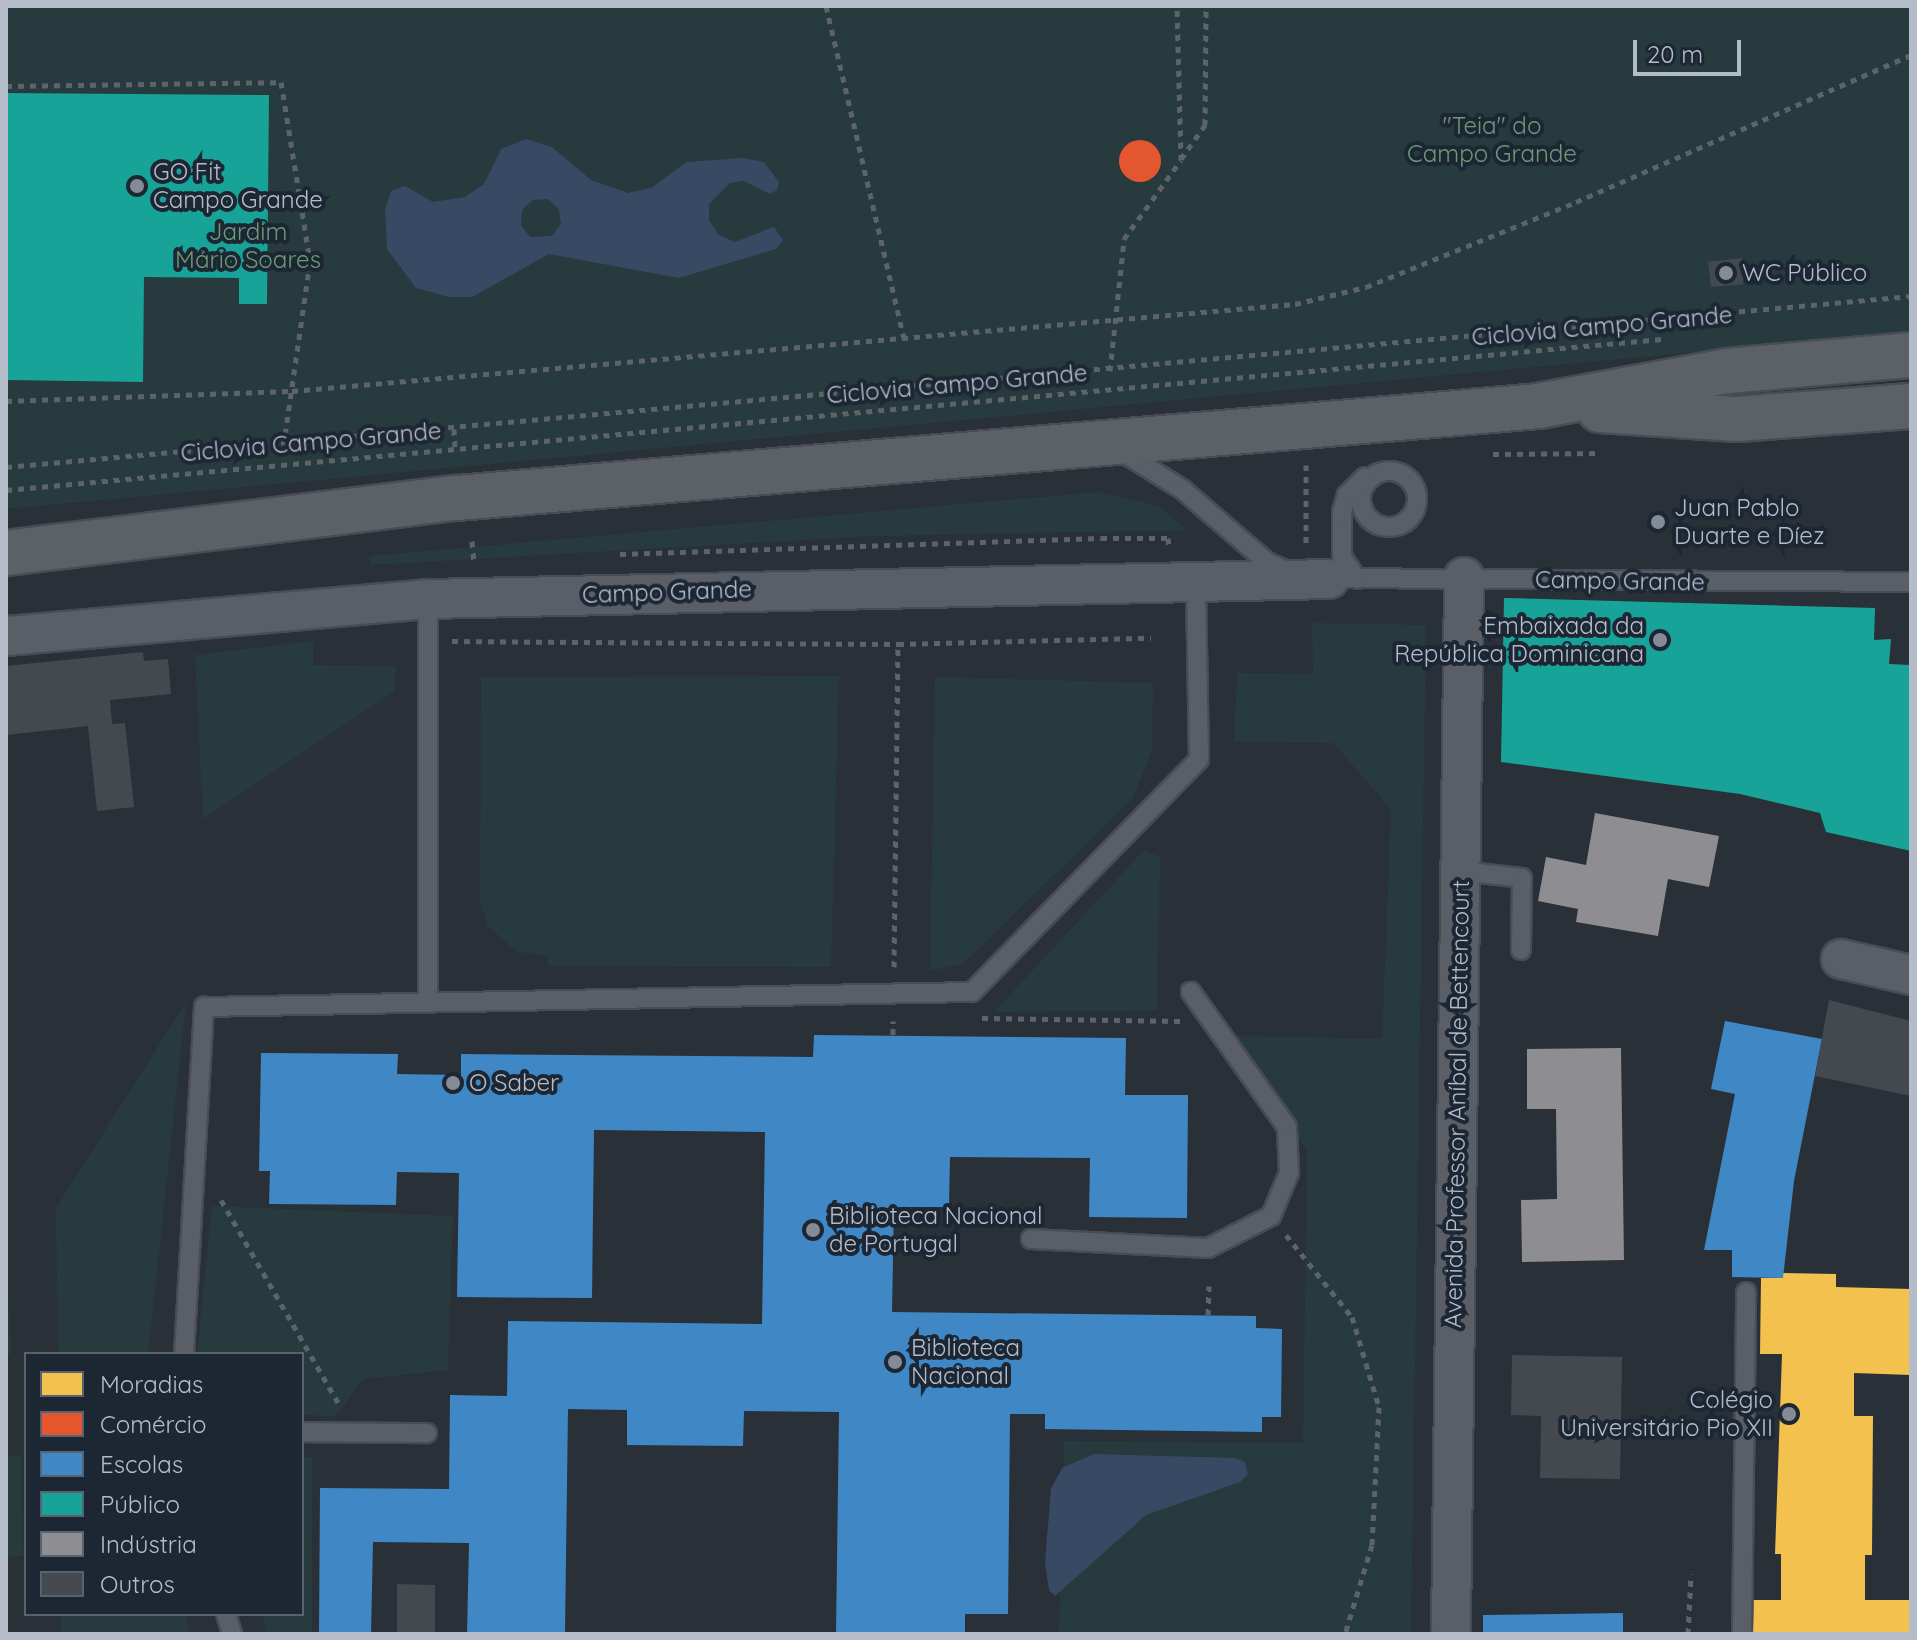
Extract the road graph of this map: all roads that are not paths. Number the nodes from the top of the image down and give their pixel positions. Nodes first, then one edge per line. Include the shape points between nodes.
1 (1911, 355) edge
2 (1538, 406) junction
3 (1911, 406) edge
4 (1107, 442) junction
5 (1386, 471) dead end
6 (6, 553) edge
7 (1189, 566) junction
8 (1464, 577) junction
9 (1343, 579) junction
10 (1911, 582) edge
11 (428, 599) junction
12 (6, 636) edge
13 (1460, 871) junction
14 (1521, 950) dead end
15 (1841, 959) dead end
16 (1911, 975) edge
17 (1191, 992) dead end
18 (428, 1003) junction
19 (1031, 1239) dead end
20 (1746, 1292) dead end
21 (184, 1352) edge
22 (304, 1432) edge
23 (427, 1433) dead end
24 (1451, 1630) dead end
25 (1742, 1634) edge

1 - 2 main road via 1727,371
2 - 3 main road via 1737,419
2 - 4 main road
4 - 6 main road via 457,498
4 - 9 lane, Campo Grande via 1182,489 1267,562 1286,572
5 - 9 lane via 1359,479 1342,512
7 - 9 street, Campo Grande
7 - 11 street, Campo Grande
7 - 18 lane via 1199,759 972,992
8 - 9 lane, Campo Grande
8 - 10 lane, Campo Grande
8 - 13 street, Avenida Professor Aníbal de Bettencourt
11 - 12 street, Campo Grande
11 - 18 lane
13 - 14 lane via 1522,878
13 - 24 street, Avenida Professor Aníbal de Bettencourt
15 - 16 street
17 - 19 lane via 1287,1127 1289,1173 1271,1216 1208,1248
18 - 21 lane via 204,1007
20 - 25 lane
22 - 23 lane

